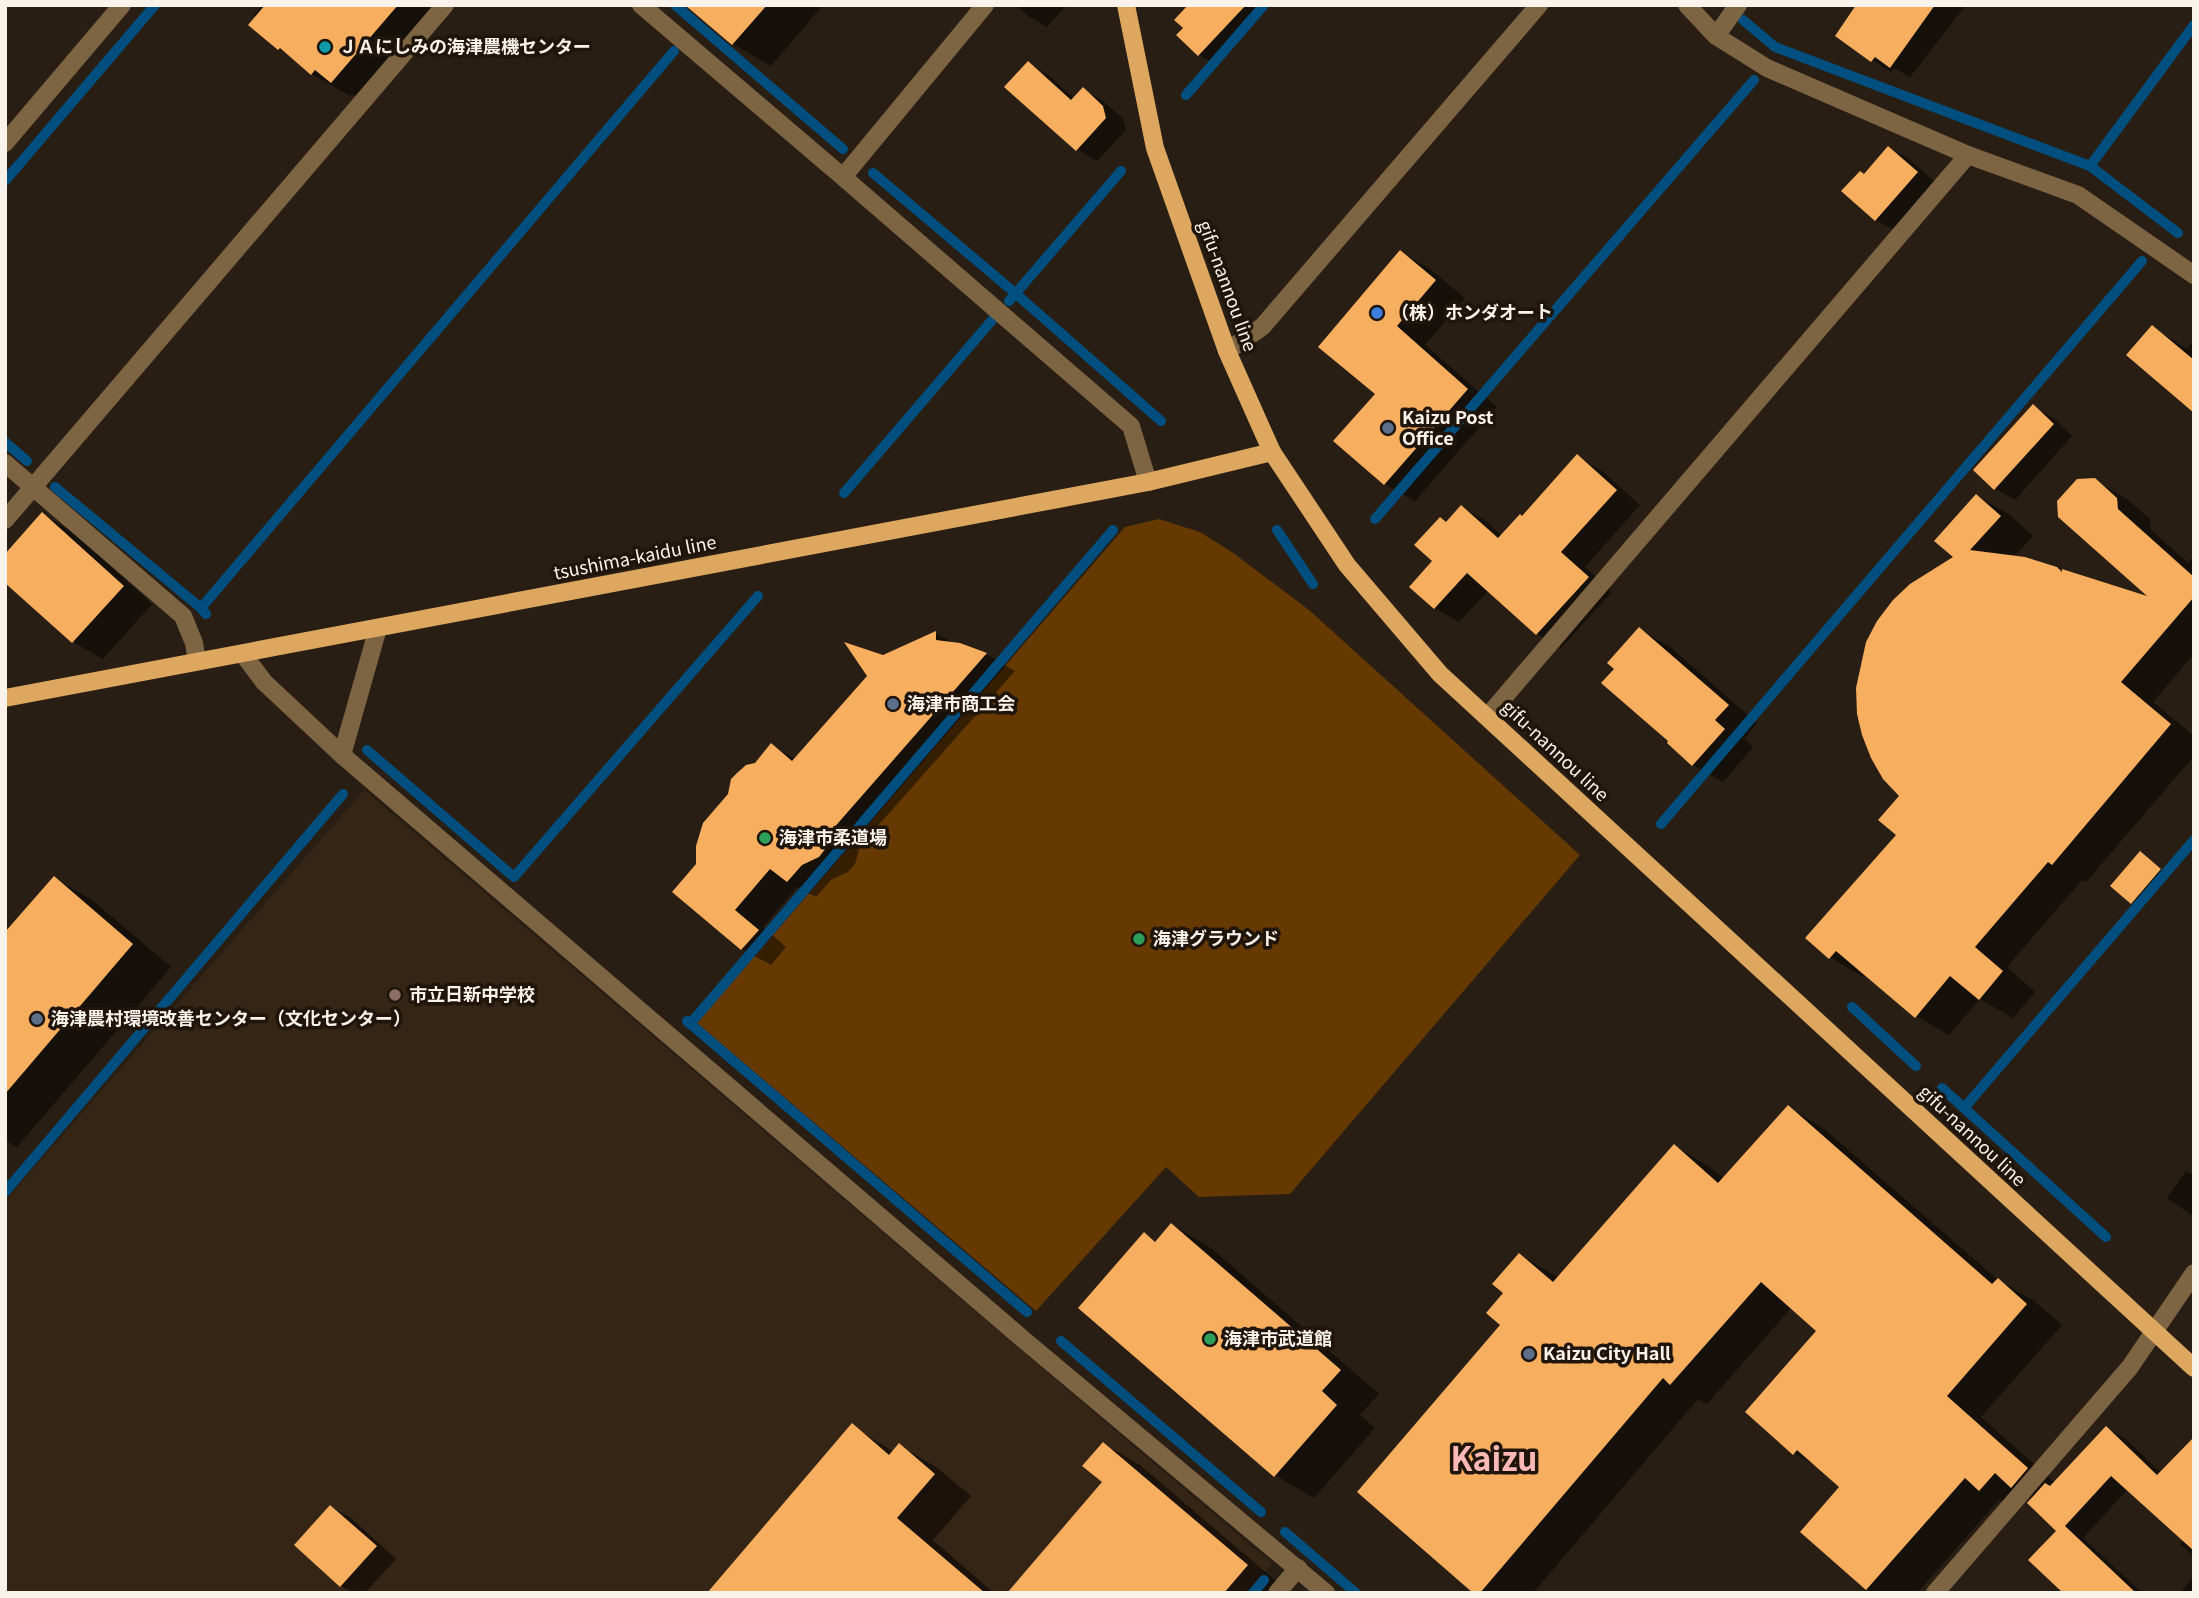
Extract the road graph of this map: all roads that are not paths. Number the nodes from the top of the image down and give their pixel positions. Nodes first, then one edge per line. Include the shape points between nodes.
1 (122, 5) edge
2 (444, 5) edge
3 (641, 5) edge
4 (985, 5) edge
5 (1126, 5) edge
6 (1539, 5) edge
7 (1687, 5) edge
8 (1738, 5) edge
9 (1716, 36) junction
10 (5, 142) edge
11 (1968, 155) junction
12 (843, 177) junction
13 (2194, 275) edge
14 (1227, 351) junction
15 (1272, 452) junction
16 (5, 463) edge
17 (1148, 482) junction
18 (33, 487) junction
19 (5, 520) edge
20 (378, 628) junction
21 (243, 654) junction
22 (197, 661) junction
23 (5, 698) edge
24 (1487, 717) junction
25 (342, 755) junction
26 (2194, 1273) edge
27 (2153, 1331) junction
28 (2194, 1368) edge
29 (1298, 1568) junction
30 (1276, 1593) edge
31 (1326, 1593) edge
32 (1935, 1593) edge

1 - 10 street
2 - 18 street
3 - 12 street
4 - 12 street
5 - 14 main road, gifu-nannou line via 1156,148
6 - 14 street via 1262,327
7 - 9 street
8 - 9 street
9 - 11 street via 1767,68
11 - 13 street via 2078,195
11 - 24 street
12 - 17 street via 1131,426
14 - 15 main road, gifu-nannou line
15 - 17 main road, tsushima-kaidu line
15 - 24 main road, gifu-nannou line via 1347,565 1440,674
16 - 18 street
17 - 20 main road, tsushima-kaidu line
18 - 19 street
18 - 22 street via 183,616
20 - 21 main road, tsushima-kaidu line
20 - 25 street
21 - 22 main road, tsushima-kaidu line
21 - 25 street via 264,682
22 - 23 main road, tsushima-kaidu line
24 - 27 main road, gifu-nannou line
25 - 29 street via 1024,1340
26 - 27 street
27 - 28 main road, gifu-nannou line
27 - 32 street via 2130,1367
29 - 30 street
29 - 31 street

